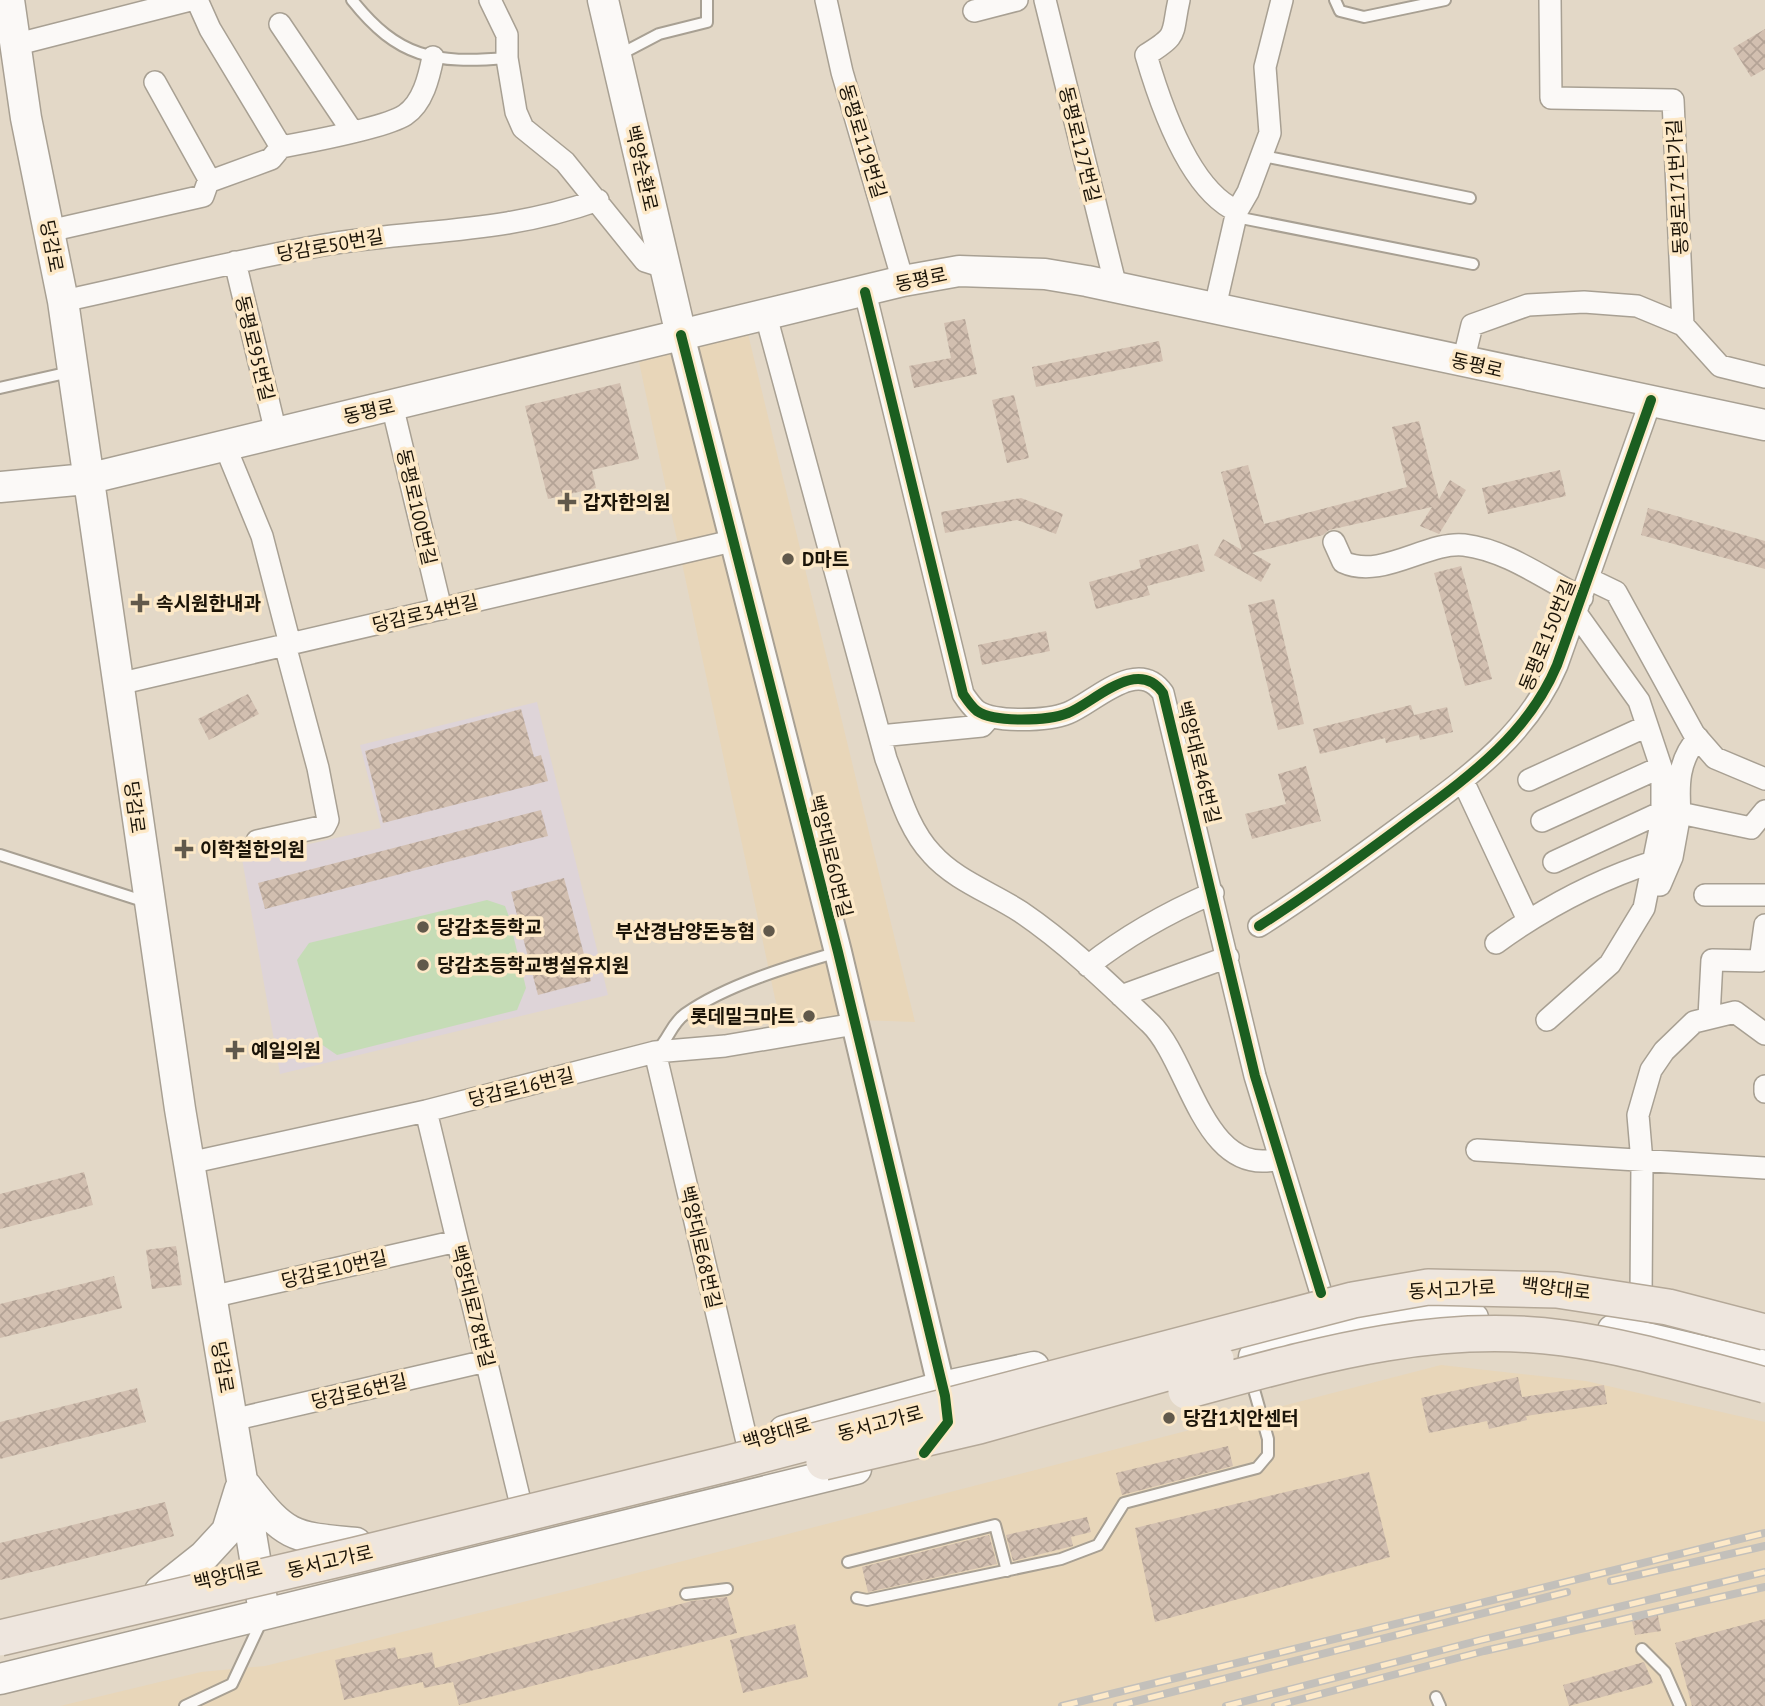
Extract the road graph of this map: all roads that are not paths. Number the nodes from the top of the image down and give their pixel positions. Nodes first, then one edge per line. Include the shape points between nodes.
1 (9, 0) edge
2 (190, 0) edge
3 (197, 0) edge
4 (352, 0) edge
5 (489, 0) edge
6 (603, 0) edge
7 (707, 0) edge
8 (826, 0) edge
9 (1017, 0) edge
10 (1045, 0) edge
11 (1180, 0) edge
12 (1282, 0) edge
13 (1335, 0) edge
14 (1446, 0) edge
15 (1550, 0) edge
16 (974, 11) dead end
17 (280, 23) dead end
18 (14, 45) junction
19 (616, 56) junction
20 (433, 57) junction
21 (507, 58) junction
22 (155, 82) dead end
23 (352, 131) junction
24 (281, 148) junction
25 (1263, 156) junction
26 (210, 181) junction
27 (1470, 198) dead end
28 (598, 200) junction
29 (1237, 214) junction
30 (49, 231) junction
31 (234, 262) junction
32 (1473, 264) dead end
33 (664, 267) junction
34 (903, 281) junction
35 (1116, 287) junction
36 (865, 292) junction
37 (63, 301) junction
38 (1215, 307) junction
39 (766, 316) junction
40 (1683, 325) junction
41 (681, 335) junction
42 (1463, 362) junction
43 (73, 371) junction
44 (1765, 377) edge
45 (0, 388) edge
46 (1651, 400) junction
47 (392, 405) junction
48 (1765, 425) edge
49 (276, 433) junction
50 (225, 446) junction
51 (87, 480) junction
52 (0, 487) edge
53 (732, 541) junction
54 (1334, 542) dead end
55 (1582, 597) junction
56 (441, 609) junction
57 (287, 645) junction
58 (118, 684) junction
59 (990, 717) junction
60 (1647, 726) junction
61 (880, 736) junction
62 (1698, 738) junction
63 (1661, 767) junction
64 (1765, 779) edge
65 (1529, 780) dead end
66 (1463, 781) junction
67 (1765, 811) edge
68 (1671, 813) junction
69 (1542, 821) dead end
70 (257, 841) dead end
71 (0, 855) edge
72 (1656, 861) junction
73 (1554, 862) dead end
74 (1213, 893) junction
75 (1705, 895) dead end
76 (1765, 895) edge
77 (149, 902) junction
78 (1638, 918) junction
79 (1528, 920) junction
80 (1765, 925) edge
81 (1259, 926) dead end
82 (1496, 943) dead end
83 (838, 952) junction
84 (1228, 957) junction
85 (1088, 966) junction
86 (1121, 996) junction
87 (1709, 1017) junction
88 (1547, 1020) dead end
89 (855, 1024) junction
90 (1765, 1034) edge
91 (655, 1052) junction
92 (1765, 1086) edge
93 (1765, 1093) edge
94 (426, 1111) junction
95 (1477, 1150) dead end
96 (1278, 1159) junction
97 (189, 1163) junction
98 (1642, 1163) junction
99 (1765, 1169) edge
100 (457, 1241) junction
101 (1321, 1293) junction
102 (211, 1297) junction
103 (1642, 1299) junction
104 (1765, 1310) edge
105 (1765, 1331) edge
106 (1765, 1353) edge
107 (486, 1361) junction
108 (1765, 1366) edge
109 (1247, 1367) junction
110 (1022, 1370) junction
111 (1195, 1375) junction
112 (1765, 1385) edge
113 (942, 1387) junction
114 (1765, 1402) edge
115 (232, 1420) junction
116 (1032, 1420) junction
117 (954, 1432) junction
118 (738, 1452) junction
119 (924, 1453) junction
120 (242, 1482) junction
121 (520, 1501) junction
122 (356, 1543) junction
123 (848, 1562) dead end
124 (257, 1568) junction
125 (1007, 1571) junction
126 (727, 1589) dead end
127 (160, 1591) junction
128 (686, 1594) dead end
129 (857, 1598) dead end
130 (264, 1614) junction
131 (0, 1629) edge
132 (0, 1638) edge
133 (1642, 1649) dead end
134 (0, 1660) edge
135 (0, 1679) edge
136 (185, 1706) edge
137 (1680, 1706) edge

1 - 18 main road, 당감로
2 - 18 street
3 - 24 street
4 - 20 lane via 387,38
5 - 21 street via 507,35
6 - 19 main road, 백양순환로
7 - 19 lane via 707,22 659,34
8 - 34 street, 동평로119번길 via 842,72
9 - 16 street
10 - 35 street, 동평로127번길
11 - 29 street via 1176,31 1146,55 1176,137 1219,203
12 - 25 street via 1265,67 1270,133
13 - 14 lane via 1340,11 1364,18
15 - 40 street, 동평로171번가길 via 1551,98 1673,100
17 - 23 street
18 - 30 main road, 당감로
19 - 33 main road, 백양순환로
20 - 21 lane
20 - 23 street via 419,99 405,115
21 - 28 street via 523,128 565,162
22 - 26 street
23 - 24 street
24 - 26 street via 271,159
25 - 27 lane
25 - 29 street
26 - 30 street via 203,196
28 - 31 street, 당감로50번길 via 517,224 449,233 412,232
28 - 33 street via 645,261
29 - 32 lane
29 - 38 street
30 - 37 main road, 당감로
31 - 37 street, 당감로50번길
31 - 49 street, 동평로95번길
33 - 41 main road, 백양순환로
34 - 35 main road, 동평로 via 960,271 1045,274
34 - 36 main road, 동평로
35 - 38 main road, 동평로
36 - 39 main road, 동평로
36 - 59 street via 963,694 975,710
37 - 43 main road, 당감로
38 - 42 main road, 동평로
39 - 41 main road, 동평로
39 - 61 street
40 - 42 street via 1637,306 1584,302 1528,305 1472,325
40 - 44 street via 1720,366
41 - 47 main road, 동평로
41 - 53 street, 백양대로60번길
42 - 46 main road, 동평로
43 - 45 lane
43 - 51 main road, 당감로
46 - 48 main road, 동평로
46 - 55 street, 동평로150번길
47 - 49 main road, 동평로
47 - 56 street, 동평로100번길
49 - 50 main road, 동평로
50 - 51 main road, 동평로
50 - 57 street via 262,536
51 - 52 main road, 동평로
51 - 58 main road, 당감로
53 - 56 street, 당감로34번길
53 - 83 street, 백양대로60번길
54 - 55 street via 1343,562 1366,568 1461,545 1492,551
55 - 60 street
55 - 62 street via 1616,592
55 - 66 street, 동평로150번길 via 1545,694 1510,738
56 - 57 street, 당감로34번길
57 - 58 street, 당감로34번길
57 - 70 street via 328,820 325,826
58 - 77 main road, 당감로
59 - 61 street via 982,726
59 - 74 street, 백양대로46번길 via 1040,718 1068,713 1128,681 1148,681 1159,687 1180,750
60 - 63 street
60 - 65 street
61 - 85 street via 906,811 932,854 1052,934
62 - 64 street via 1715,758
62 - 68 street via 1686,751
63 - 68 street
63 - 69 street
66 - 79 street
66 - 81 street, 동평로150번길
67 - 68 street via 1751,828
68 - 72 street
68 - 73 street
68 - 78 street via 1672,857
71 - 77 lane
72 - 78 street
72 - 79 street via 1627,870
74 - 84 street, 백양대로46번길
74 - 85 street via 1184,905
75 - 76 street
77 - 97 main road, 당감로
78 - 88 street via 1610,964
79 - 82 street
80 - 87 street via 1760,961 1712,960
83 - 89 street, 백양대로60번길
83 - 91 lane via 710,999 670,1027 664,1044
84 - 86 street
84 - 96 street, 백양대로46번길
85 - 86 street
86 - 96 street via 1170,1048 1202,1118 1216,1137 1252,1160
87 - 90 street via 1735,1012
87 - 98 street via 1694,1022 1651,1070 1638,1115
89 - 91 street, 당감로16번길 via 725,1046
89 - 113 street, 백양대로60번길
91 - 94 street, 당감로16번길
91 - 118 street, 백양대로68번길
92 - 93 street
94 - 97 street, 당감로16번길
94 - 100 street, 백양대로78번길
95 - 98 street
96 - 101 street, 백양대로46번길
97 - 102 main road, 당감로
98 - 99 street
98 - 103 street
100 - 102 street, 당감로10번길
100 - 107 street, 백양대로78번길
101 - 103 main road, 백양대로 via 1394,1281 1476,1280
101 - 110 main road, 백양대로 via 1245,1317
102 - 115 main road, 당감로
103 - 105 main road, 백양대로
104 - 118 highway, bridge via 1564,1270 1424,1269 1353,1278 1182,1321
105 - 118 highway, 동서고가로, bridge via 1668,1307 1557,1290 1428,1287 1292,1314
106 - 117 highway, 동서고가로, bridge via 1555,1310 1432,1311 1306,1334
107 - 115 street, 당감로6번길
107 - 121 street, 백양대로78번길
108 - 111 main road, 백양대로 via 1606,1329 1509,1317 1393,1322 1328,1334
109 - 111 main road, 백양대로
109 - 114 main road, 백양대로 via 1428,1342 1499,1342 1584,1356
109 - 125 lane via 1269,1439 1268,1455 1256,1468 1124,1503 1098,1545
110 - 113 main road, 백양대로
110 - 116 main road via 1006,1383 1006,1399
111 - 116 main road, 백양대로
112 - 117 highway, bridge via 1562,1338 1441,1336 1339,1350 1005,1437
113 - 118 main road, 백양대로
113 - 119 street, 백양대로60번길 via 948,1422
115 - 120 main road, 당감로
116 - 119 main road, 백양대로
117 - 134 highway, 동서고가로, bridge
118 - 121 main road, 백양대로
118 - 132 highway, 동서고가로, bridge via 369,1552
119 - 130 main road, 백양대로
120 - 122 main road via 270,1518 300,1538
120 - 124 main road, 당감로
120 - 127 main road via 228,1531
121 - 122 main road, 백양대로
122 - 124 main road, 백양대로
123 - 125 lane via 995,1525
124 - 127 main road, 백양대로
124 - 130 main road, 당감로
125 - 129 lane via 867,1600
126 - 128 lane
127 - 131 main road, 백양대로
130 - 135 main road, 백양대로
130 - 136 lane via 232,1685
133 - 137 lane via 1665,1672

